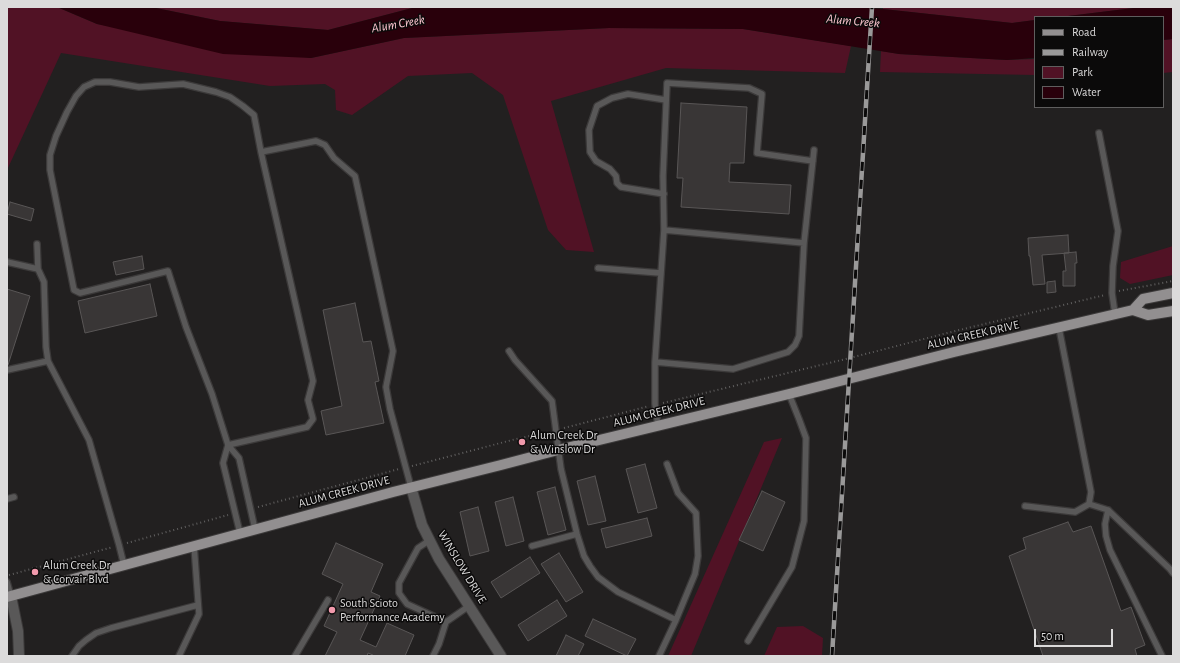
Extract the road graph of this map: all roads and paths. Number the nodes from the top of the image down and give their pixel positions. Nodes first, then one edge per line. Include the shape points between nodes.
1 (666, 100) junction
2 (1099, 133) dead end
3 (814, 150) dead end
4 (261, 152) junction
5 (813, 161) junction
6 (664, 194) junction
7 (664, 230) junction
8 (804, 243) junction
9 (37, 244) dead end
10 (7, 262) edge
11 (598, 268) dead end
12 (38, 269) junction
13 (660, 273) junction
14 (1173, 281) edge
15 (1112, 293) junction
16 (1173, 293) edge
17 (1133, 310) junction
18 (1173, 311) edge
19 (1115, 314) junction
20 (1059, 328) junction
21 (509, 351) dead end
22 (48, 361) junction
23 (655, 362) junction
24 (7, 370) edge
25 (789, 394) junction
26 (656, 404) junction
27 (658, 426) junction
28 (556, 430) junction
29 (228, 445) junction
30 (558, 450) junction
31 (667, 464) dead end
32 (405, 467) junction
33 (411, 487) junction
34 (14, 497) dead end
35 (7, 499) edge
36 (1089, 504) junction
37 (1025, 506) dead end
38 (250, 509) junction
39 (1108, 510) junction
40 (235, 513) junction
41 (255, 529) junction
42 (240, 533) junction
43 (577, 534) junction
44 (430, 540) junction
45 (119, 545) junction
46 (194, 545) junction
47 (532, 546) dead end
48 (124, 565) junction
49 (1173, 573) edge
50 (7, 576) edge
51 (7, 582) edge
52 (9, 597) edge
53 (328, 600) dead end
54 (198, 605) junction
55 (470, 606) junction
56 (676, 620) junction
57 (446, 622) junction
58 (748, 641) dead end
59 (19, 656) edge
60 (72, 656) edge
61 (179, 656) edge
62 (294, 656) edge
63 (433, 656) edge
64 (501, 656) edge
65 (659, 656) edge
66 (1162, 656) edge

1 - 5 lane via 666,83 749,88 762,94 757,153
1 - 6 lane
1 - 6 lane via 628,94 612,98 597,106 589,130 590,152 596,161 610,169 621,187
2 - 15 lane via 1118,231
3 - 5 lane
4 - 29 lane via 313,381 308,400 313,419 307,427
4 - 29 lane via 254,115 230,97 183,84 139,87 95,82 84,87 76,96 56,136 50,155 50,170 74,290 80,293 168,271
4 - 32 lane via 316,141 325,145 334,158 354,176 393,351 386,387
5 - 8 lane
6 - 7 lane
7 - 8 lane
7 - 13 lane
8 - 23 lane via 799,336 788,352 733,369
9 - 12 lane
10 - 12 lane
11 - 13 lane
12 - 22 lane via 44,282
13 - 23 lane
14 - 15 path
15 - 19 lane
15 - 26 path
16 - 17 main road, ALUM CREEK DRIVE via 1143,299
17 - 18 main road, ALUM CREEK DRIVE via 1148,315
17 - 19 main road, ALUM CREEK DRIVE
19 - 20 main road, ALUM CREEK DRIVE
20 - 25 main road, ALUM CREEK DRIVE
20 - 36 lane via 1091,492
21 - 28 lane via 552,401
22 - 24 lane
22 - 45 lane via 90,440
23 - 26 lane
25 - 27 main road, ALUM CREEK DRIVE
25 - 58 lane via 806,438 804,521 792,567
26 - 27 lane
26 - 28 path
27 - 30 main road, ALUM CREEK DRIVE
28 - 30 lane
28 - 32 path
29 - 38 lane via 239,458
29 - 40 lane via 223,463
30 - 33 main road, ALUM CREEK DRIVE
30 - 43 lane
31 - 56 lane via 678,493 696,513 698,556 695,574
32 - 33 lane
32 - 38 path
33 - 41 main road, ALUM CREEK DRIVE
33 - 44 street, WINSLOW DRIVE via 422,525
34 - 35 lane
36 - 37 lane via 1075,512
36 - 39 lane
38 - 41 lane
39 - 49 lane
39 - 66 lane via 1105,524 1110,550
40 - 42 lane
40 - 45 path
41 - 42 main road, ALUM CREEK DRIVE
42 - 46 main road, ALUM CREEK DRIVE
43 - 47 lane
43 - 56 lane via 584,556 598,577 618,592
44 - 55 street, WINSLOW DRIVE via 439,559
44 - 57 lane via 418,548 399,583 399,593 407,604
45 - 48 lane
45 - 50 path
46 - 48 main road, ALUM CREEK DRIVE
46 - 54 lane
48 - 52 main road, ALUM CREEK DRIVE
51 - 52 lane
52 - 59 street via 18,631
53 - 62 lane
54 - 60 lane via 96,634 79,646
54 - 61 lane via 199,614
55 - 57 lane
55 - 64 street, WINSLOW DRIVE
56 - 65 lane
57 - 63 lane

